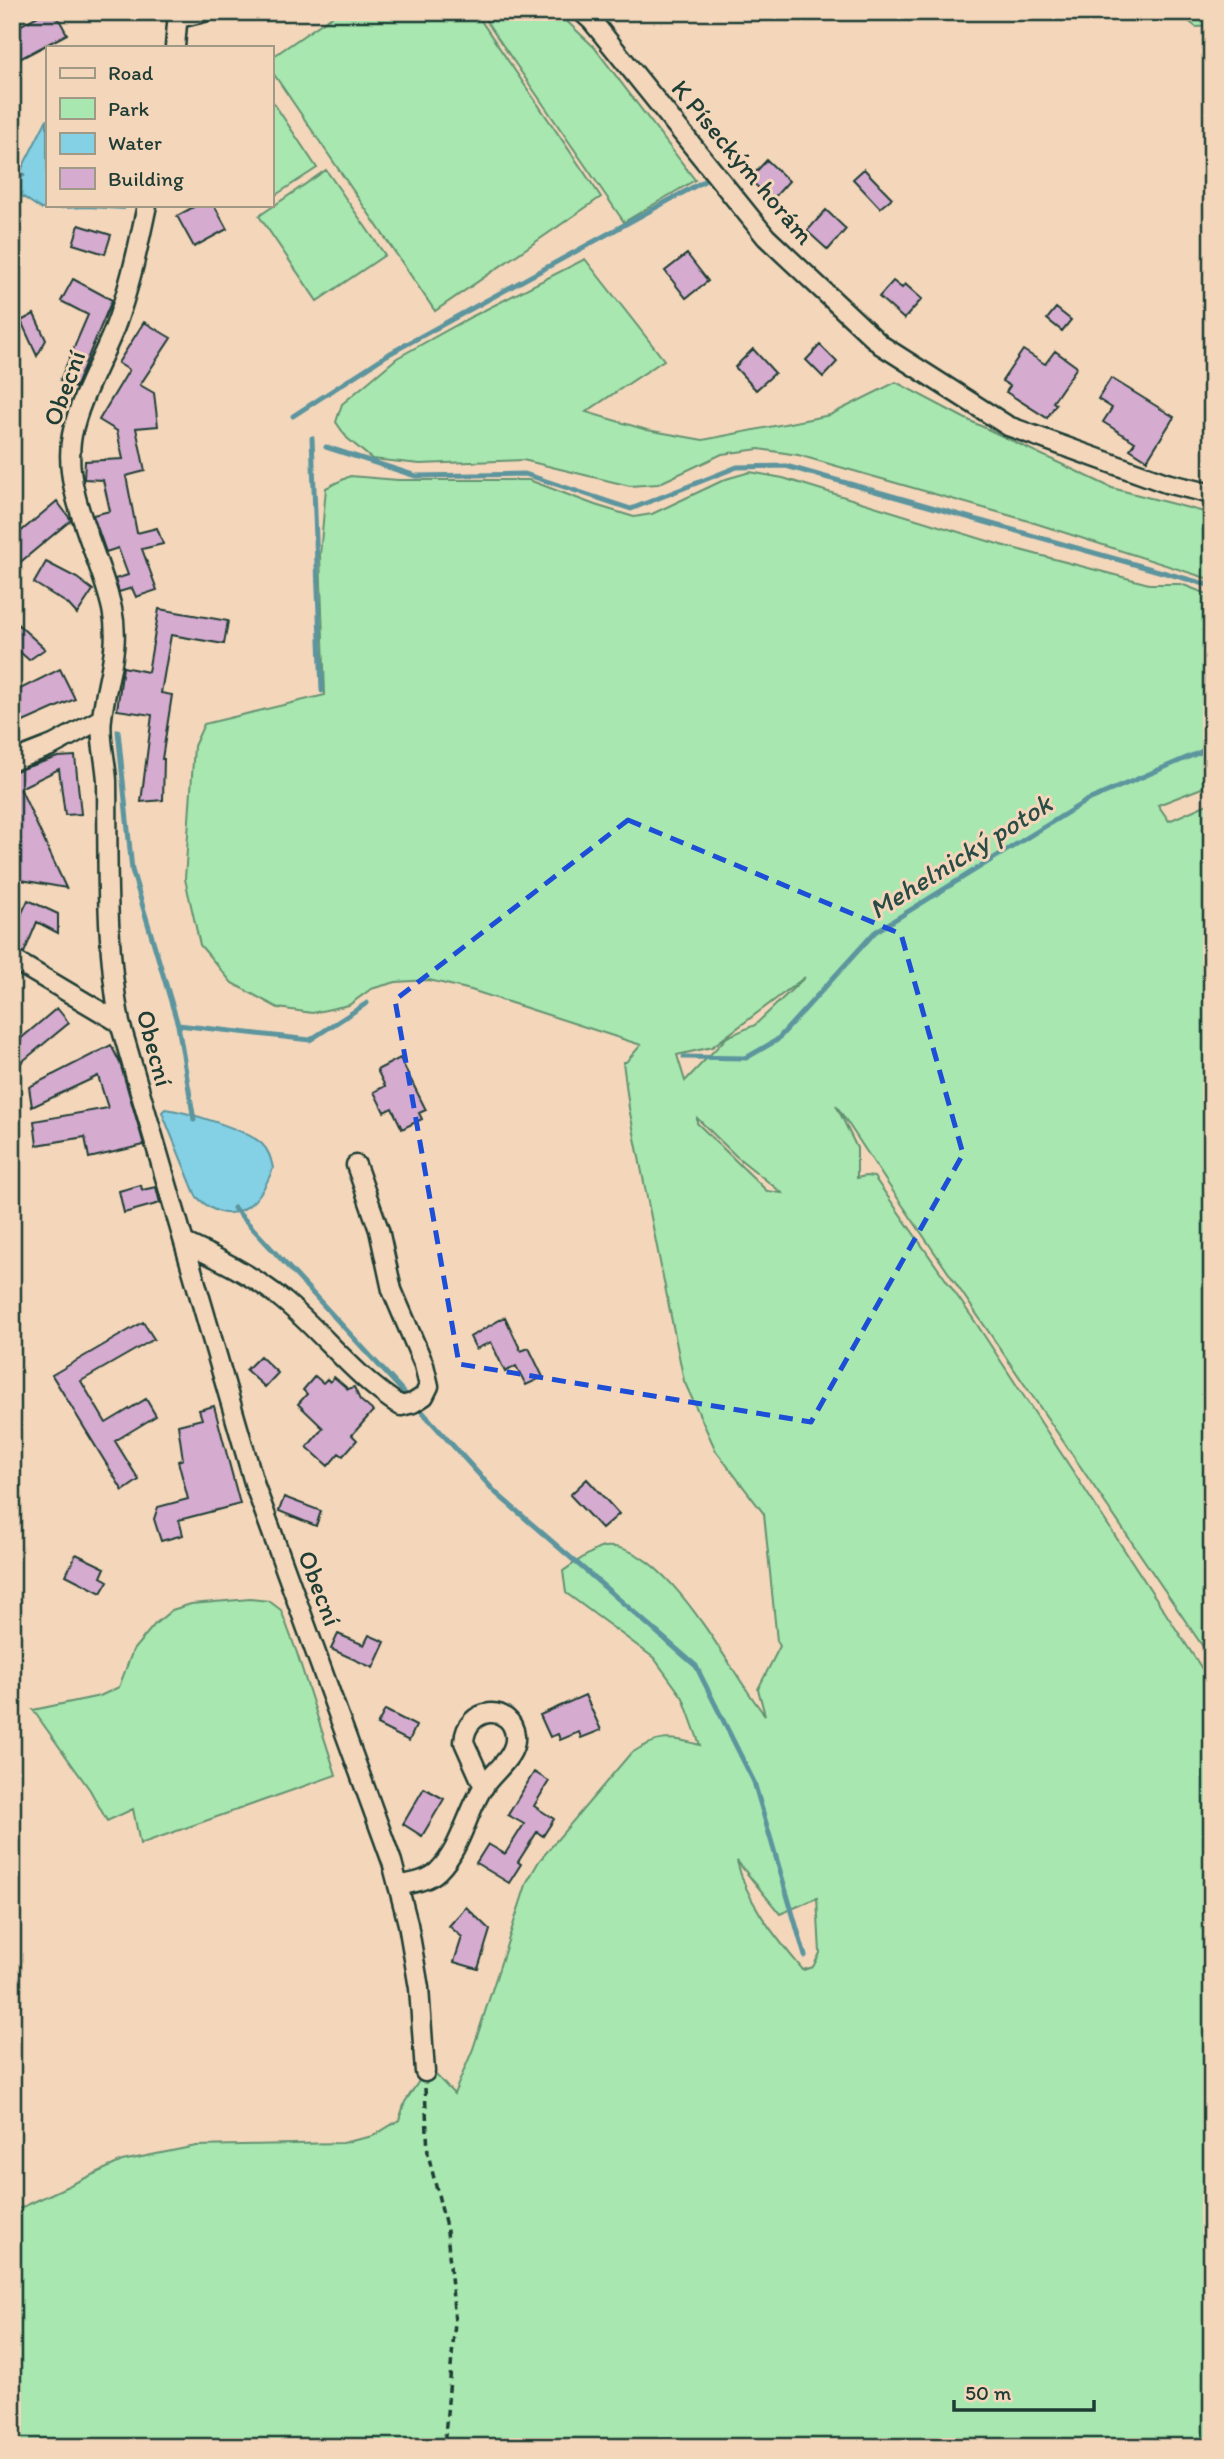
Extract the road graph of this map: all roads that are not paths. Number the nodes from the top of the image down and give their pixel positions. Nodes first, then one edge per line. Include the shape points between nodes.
1 (204, 12) edge
2 (582, 12) edge
3 (178, 15) edge
4 (175, 46) edge
5 (147, 206) edge
6 (1212, 494) edge
7 (101, 719) junction
8 (12, 761) edge
9 (12, 959) edge
10 (120, 1023) junction
11 (356, 1165) dead end
12 (185, 1243) junction
13 (484, 1787) dead end
14 (398, 1886) junction
15 (425, 2072) road end

1 - 3 street
2 - 6 street, K Píseckým horám via 766,237 881,345 1008,426 1166,483
3 - 4 street
5 - 7 street, Obecní via 124,298 72,436 71,477 116,631
7 - 8 street
7 - 10 street, Obecní via 107,777 108,907
9 - 10 street
10 - 12 street, Obecní
11 - 12 street via 379,1230 392,1290 424,1365 429,1386 413,1403 401,1406 382,1394 283,1300 233,1266
12 - 14 street, Obecní via 255,1486
13 - 14 street via 438,1872
14 - 15 street, Obecní via 419,1988

